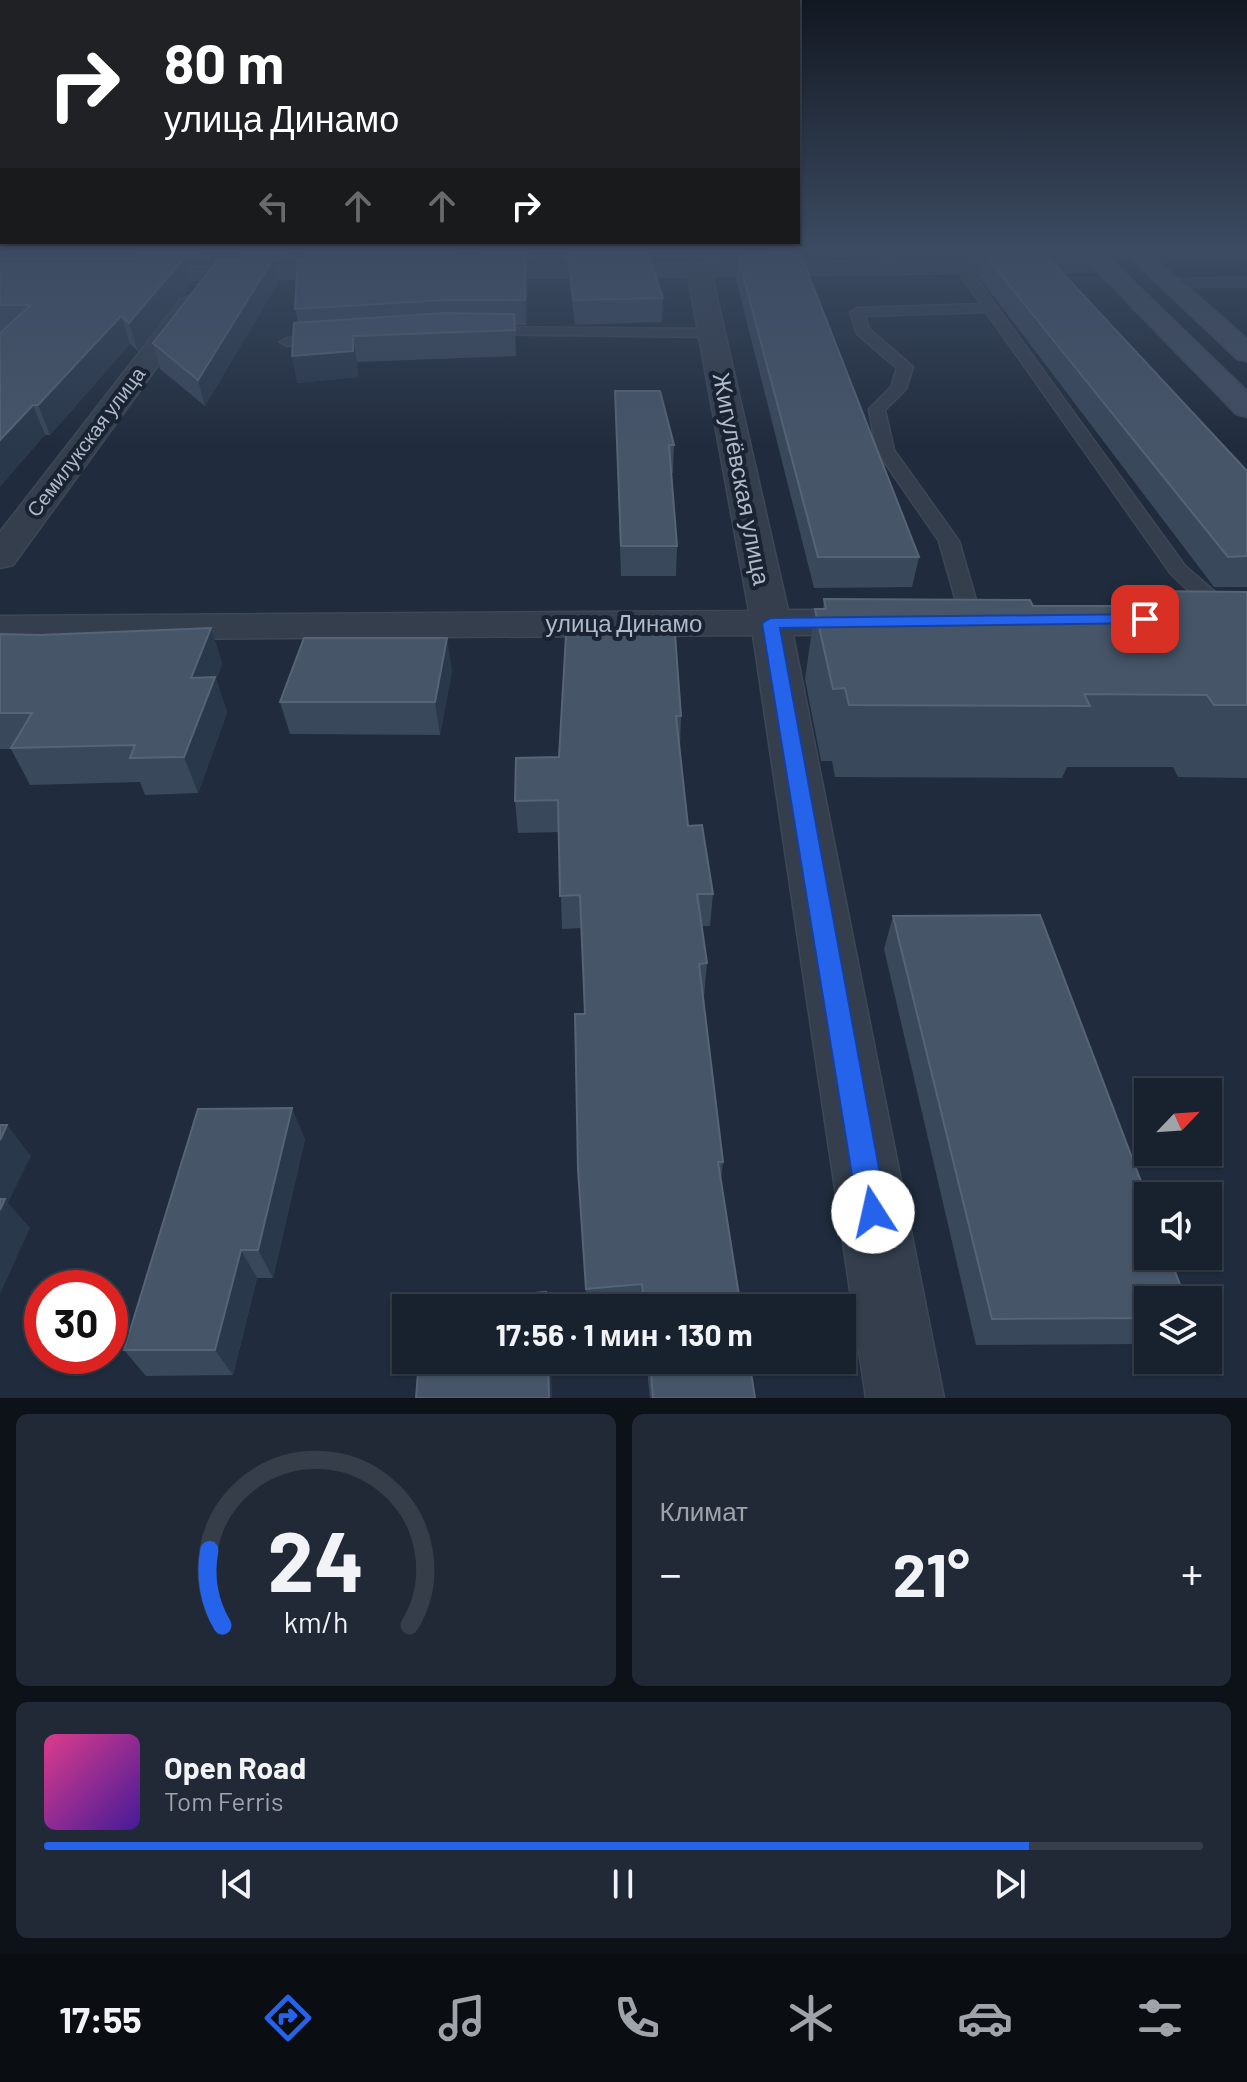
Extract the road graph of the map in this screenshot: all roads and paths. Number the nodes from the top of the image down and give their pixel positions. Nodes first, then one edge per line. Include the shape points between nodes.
1 (181, 317) edge
2 (711, 317) edge
3 (858, 317) edge
4 (997, 317) edge
5 (1156, 317) edge
6 (1208, 317) edge
7 (464, 331) edge
8 (712, 333) junction
9 (343, 337) edge
10 (287, 342) dead end
11 (1247, 353) edge
12 (1247, 408) edge
13 (0, 557) edge
14 (1240, 618) edge
15 (1171, 619) edge
16 (952, 621) joint
17 (771, 623) junction
18 (0, 628) edge
19 (905, 1398) edge

1 - 13 street, Семилукская улица
2 - 8 street, Жигулёвская улица
3 - 16 lane via 862,331 905,367 898,389 877,409 885,450 949,541
4 - 14 lane via 1178,570
5 - 12 main road
6 - 11 main road
7 - 8 lane
8 - 17 street, Жигулёвская улица
9 - 10 lane
14 - 15 street
16 - 17 street, улица Динамо
17 - 18 street, улица Динамо
17 - 19 street, Жигулёвская улица

